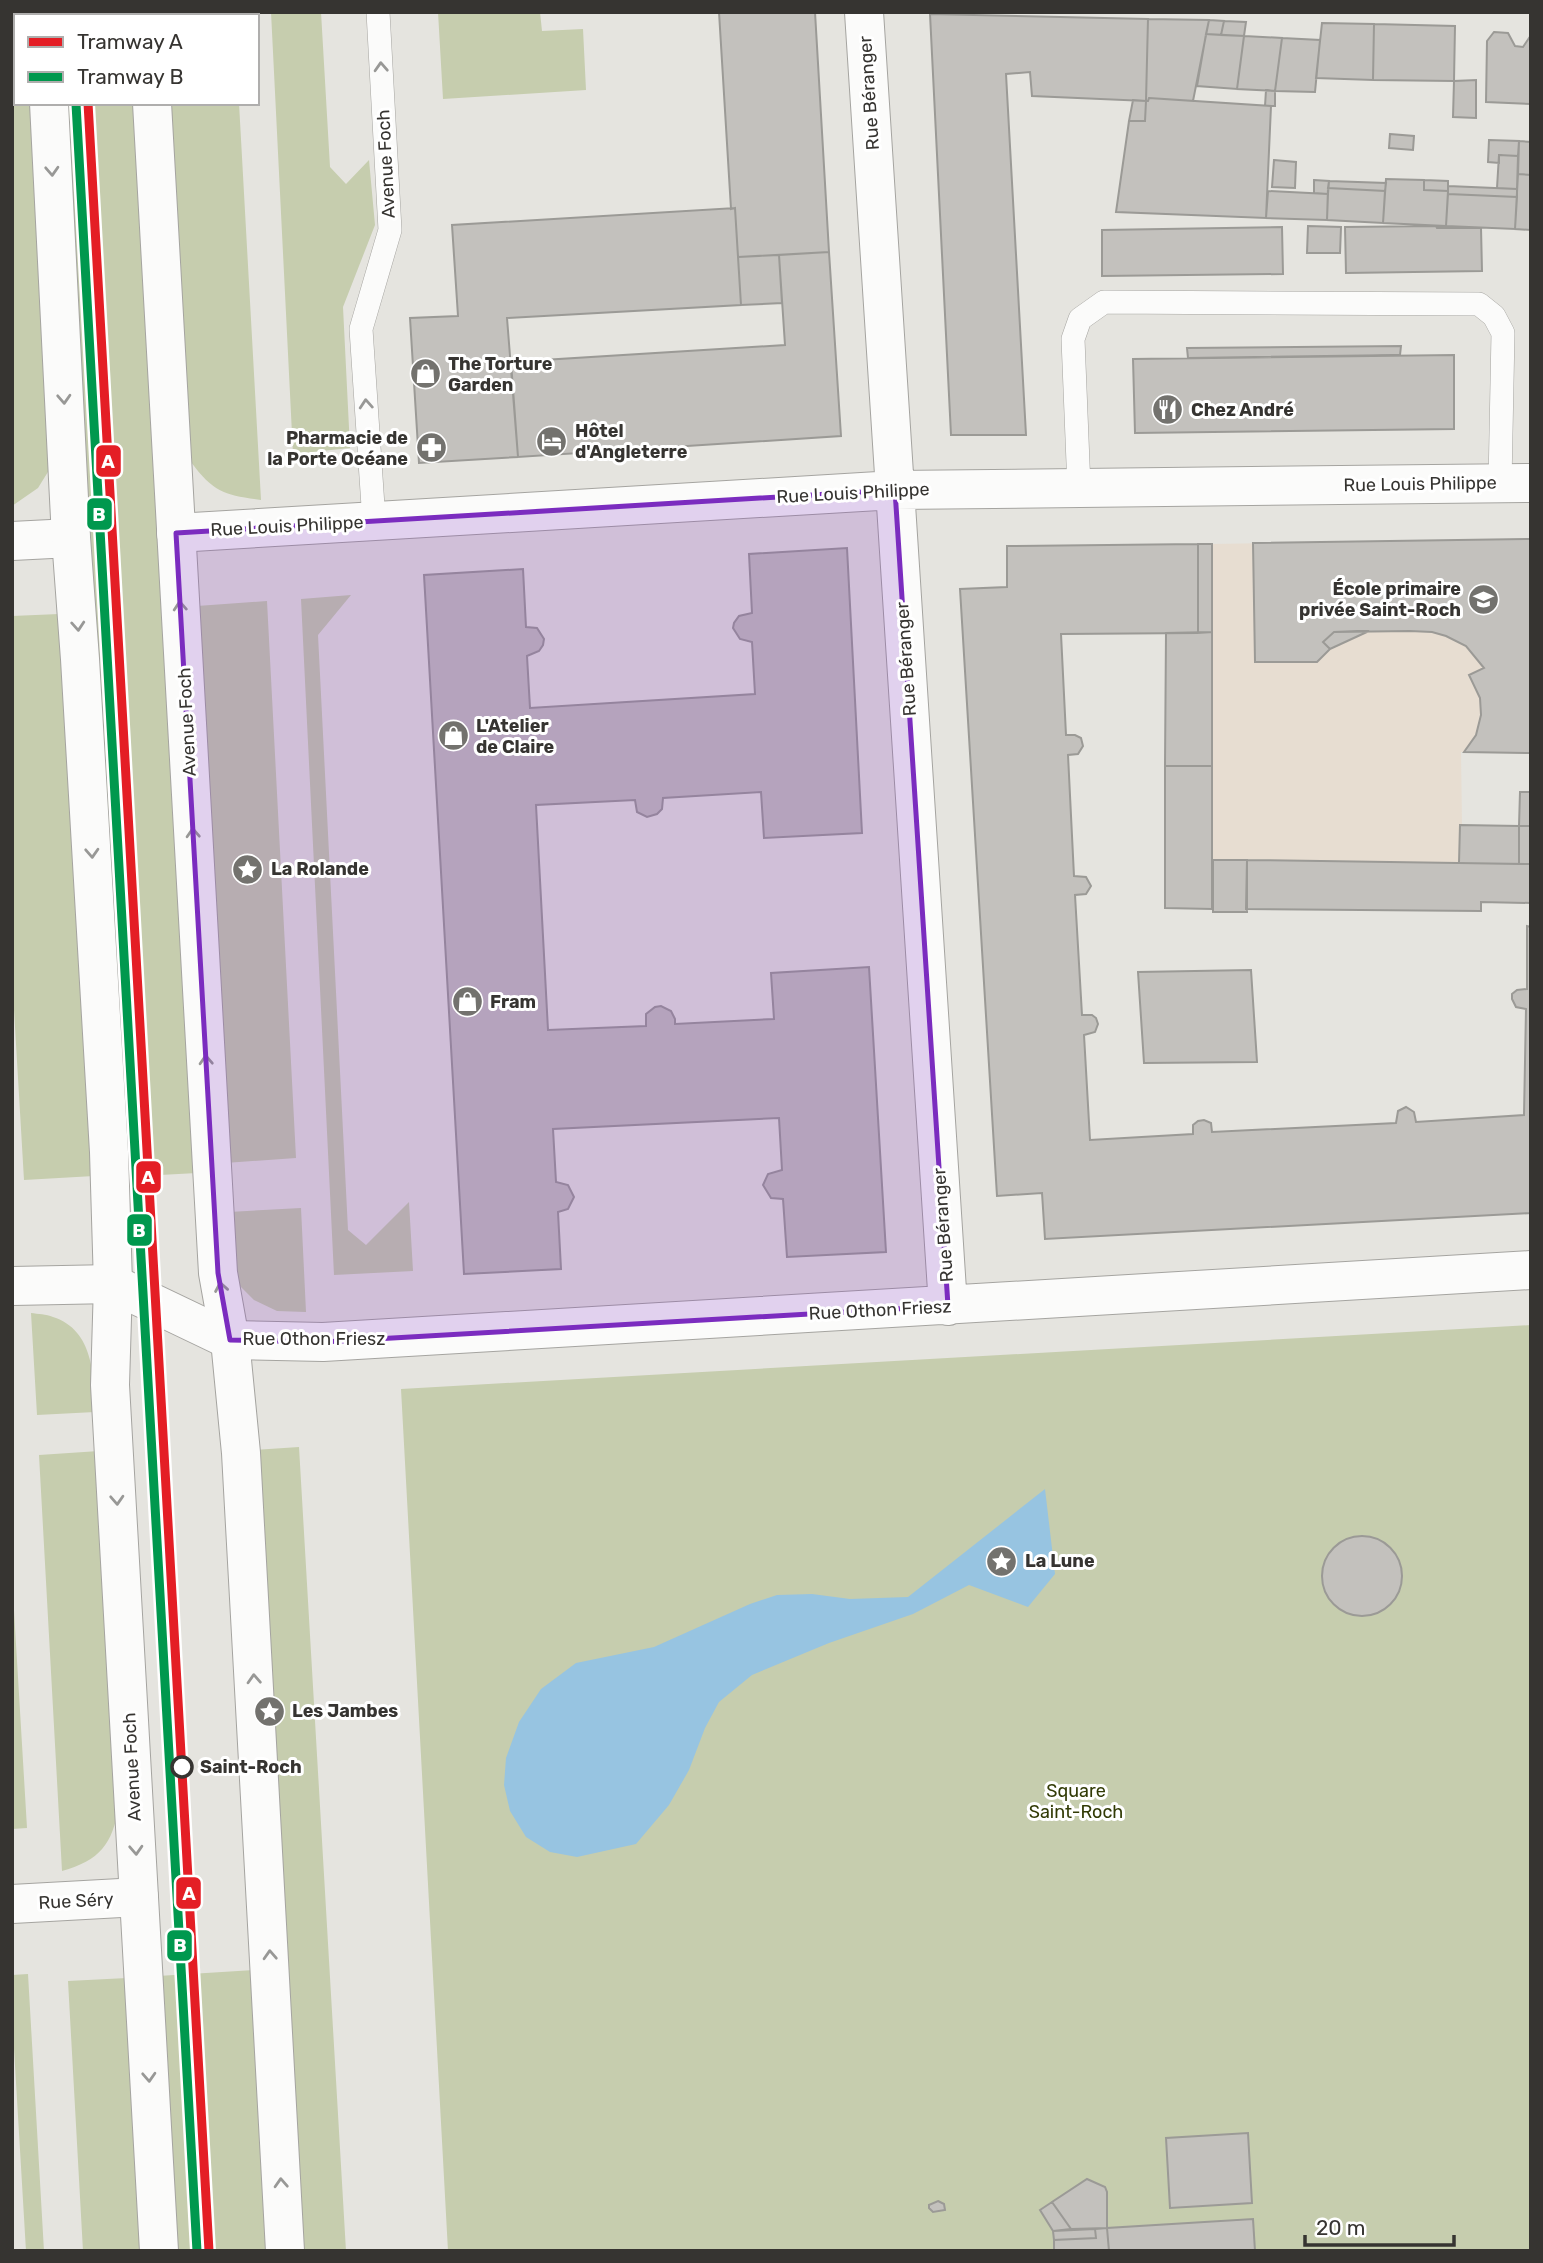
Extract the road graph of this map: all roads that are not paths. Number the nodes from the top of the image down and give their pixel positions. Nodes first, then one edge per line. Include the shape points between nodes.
1 (377, 12) edge
2 (864, 12) edge
3 (48, 105) edge
4 (152, 105) edge
5 (1515, 483) edge
6 (1079, 488) junction
7 (895, 490) junction
8 (374, 521) junction
9 (176, 533) junction
10 (71, 538) junction
11 (12, 541) edge
12 (1531, 1270) edge
13 (113, 1284) junction
14 (12, 1286) edge
15 (948, 1306) junction
16 (230, 1340) junction
17 (139, 1897) junction
18 (12, 1904) edge
19 (159, 2251) edge
20 (285, 2251) edge

8 -> 1 lane, Avenue Foch via 361,329 390,230
2 - 7 street, Rue Béranger
3 -> 10 street, Avenue Foch
4 - 9 street, Avenue Foch
5 - 6 street, Rue Louis Philippe
5 - 6 lane via 1503,333 1494,316 1479,304 1104,302 1080,319 1073,339
6 - 7 street, Rue Louis Philippe
7 - 8 street, Rue Louis Philippe
7 - 15 street, Rue Béranger
8 - 9 street, Rue Louis Philippe
16 -> 9 street, Avenue Foch via 218,1273
10 - 11 street
10 -> 13 street, Avenue Foch
12 - 15 street, Rue Othon Friesz
13 - 14 street
13 - 16 street
13 -> 17 street, Avenue Foch via 110,1385
15 - 16 street, Rue Othon Friesz via 323,1342
20 -> 16 street, Avenue Foch via 242,1453
17 - 18 street, Rue Séry
17 -> 19 street, Avenue Foch

